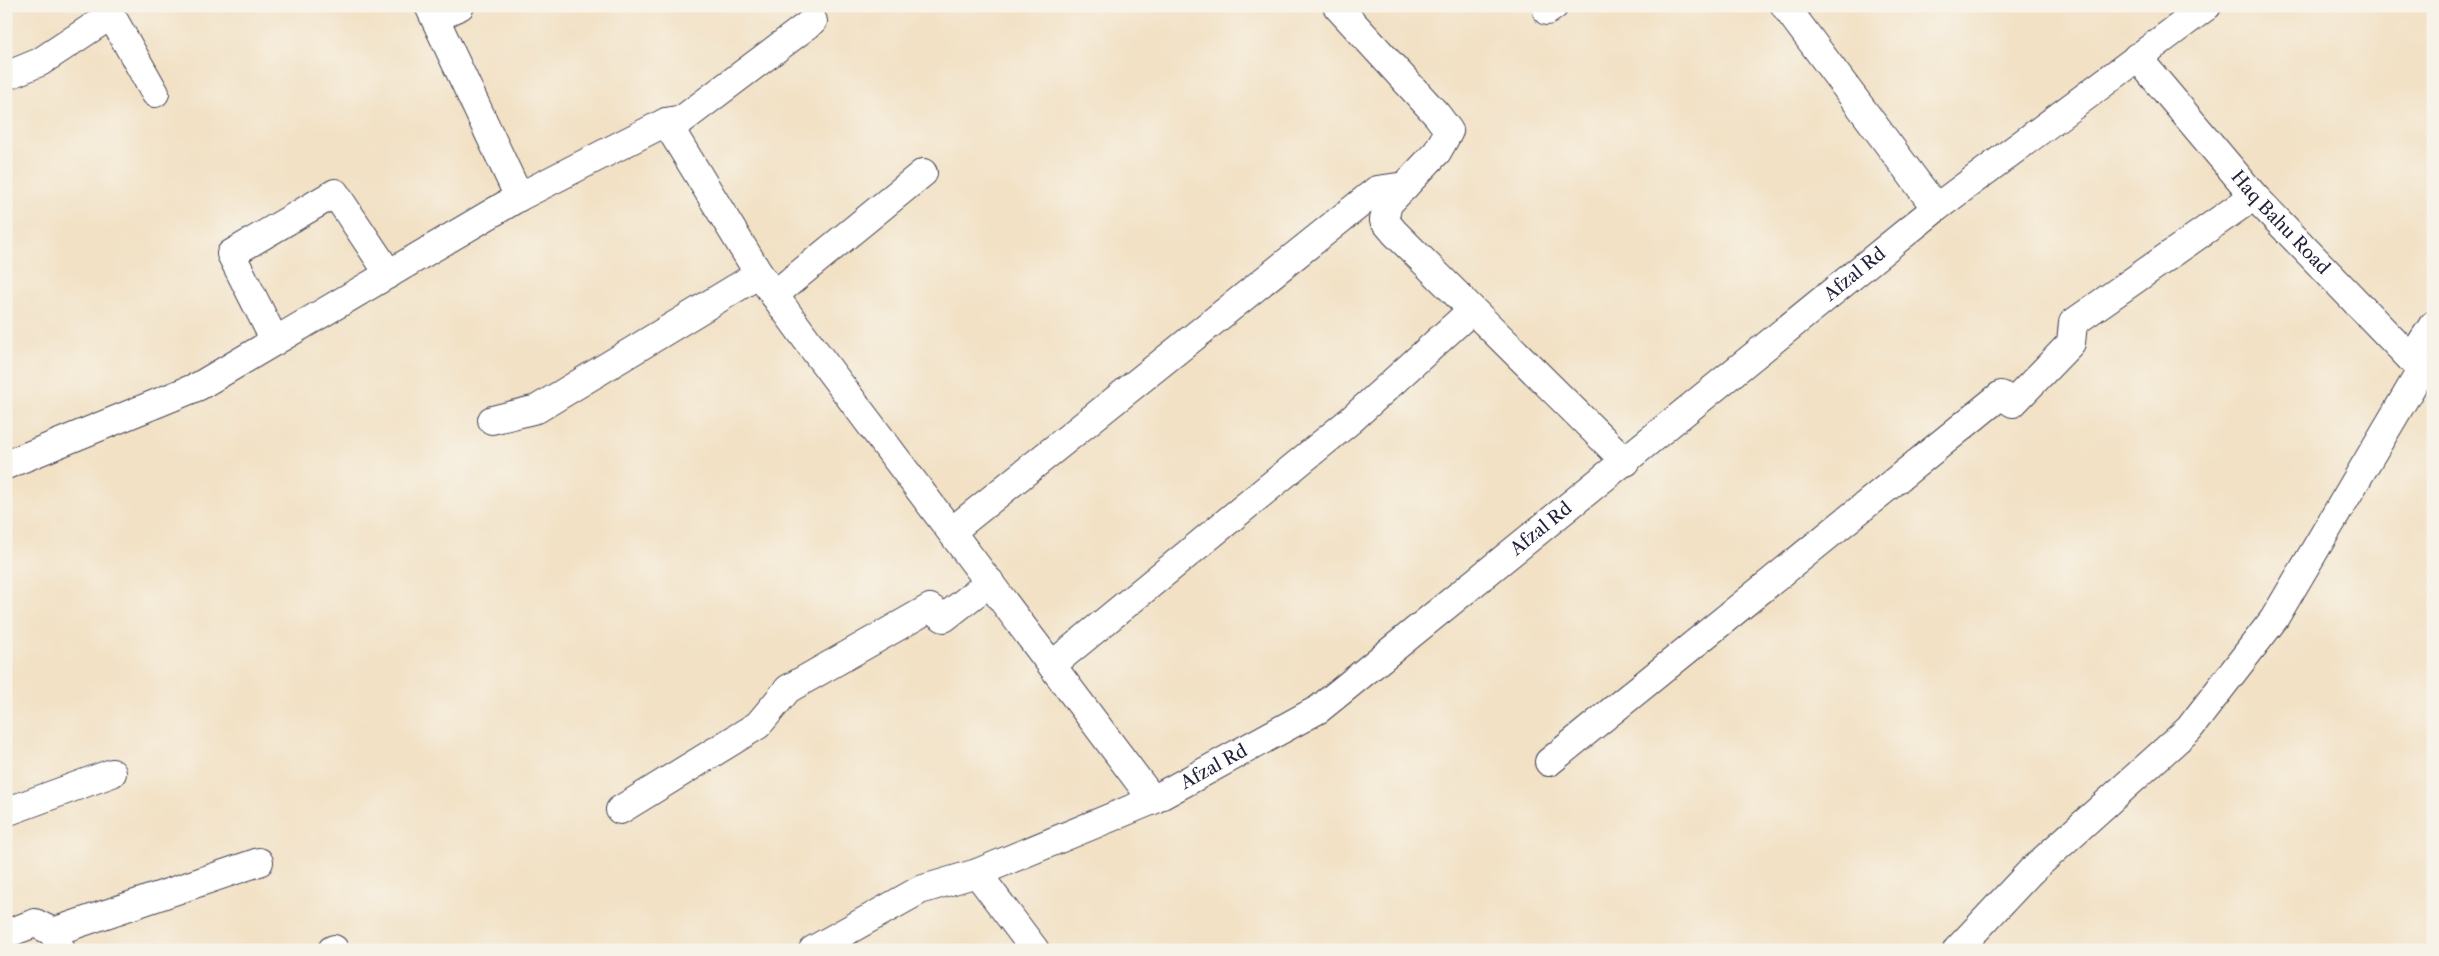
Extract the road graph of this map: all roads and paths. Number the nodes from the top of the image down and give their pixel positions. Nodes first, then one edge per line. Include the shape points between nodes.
1 (460, 6) edge
2 (1337, 6) edge
3 (1785, 6) edge
4 (2207, 6) edge
5 (108, 10) edge
6 (432, 12) edge
7 (813, 21) dead end
8 (2137, 57) junction
9 (6, 76) edge
10 (155, 93) dead end
11 (666, 122) junction
12 (923, 173) dead end
13 (1404, 186) junction
14 (2254, 196) junction
15 (519, 197) junction
16 (1936, 208) junction
17 (389, 274) junction
18 (767, 284) junction
19 (1472, 310) junction
20 (2433, 325) edge
21 (275, 341) junction
22 (2422, 368) edge
23 (492, 420) dead end
24 (1626, 462) junction
25 (6, 465) edge
26 (952, 532) junction
27 (990, 582) junction
28 (1052, 665) junction
29 (1549, 762) dead end
30 (112, 772) dead end
31 (1153, 800) junction
32 (620, 810) dead end
33 (6, 812) edge
34 (258, 862) dead end
35 (977, 873) junction
36 (6, 934) edge
37 (57, 941) edge
38 (813, 950) edge
39 (1035, 950) edge
40 (1957, 950) edge

1 - 6 street
2 - 13 street via 1448,131 1437,152
3 - 16 street
4 - 8 street, Afzal Rd
5 - 9 street via 40,62
5 - 10 street
6 - 15 street
7 - 11 street via 683,119
8 - 14 street, Haq Bahu Road
8 - 16 street, Afzal Rd
11 - 15 street
11 - 18 street
12 - 18 street
13 - 19 street via 1388,204 1384,220
13 - 26 street via 1377,190
14 - 22 street, Haq Bahu Road
14 - 29 street via 2073,323 2071,344 2014,403 2001,395
15 - 17 street
16 - 24 street, Afzal Rd
17 - 21 street
17 - 21 street via 335,193 231,254
18 - 23 street via 537,409
18 - 26 street
19 - 24 street
19 - 28 street via 1351,420
20 - 22 street
21 - 25 street via 199,386
22 - 40 street via 2274,619 2189,729 2031,871
24 - 31 street, Afzal Rd via 1320,709
26 - 27 street
27 - 28 street
27 - 32 street via 944,618 930,608 788,689 758,725
28 - 31 street
30 - 33 street
31 - 35 street, Afzal Rd
34 - 37 street
35 - 38 street, Afzal Rd via 920,890
35 - 39 street
36 - 37 street via 35,923

